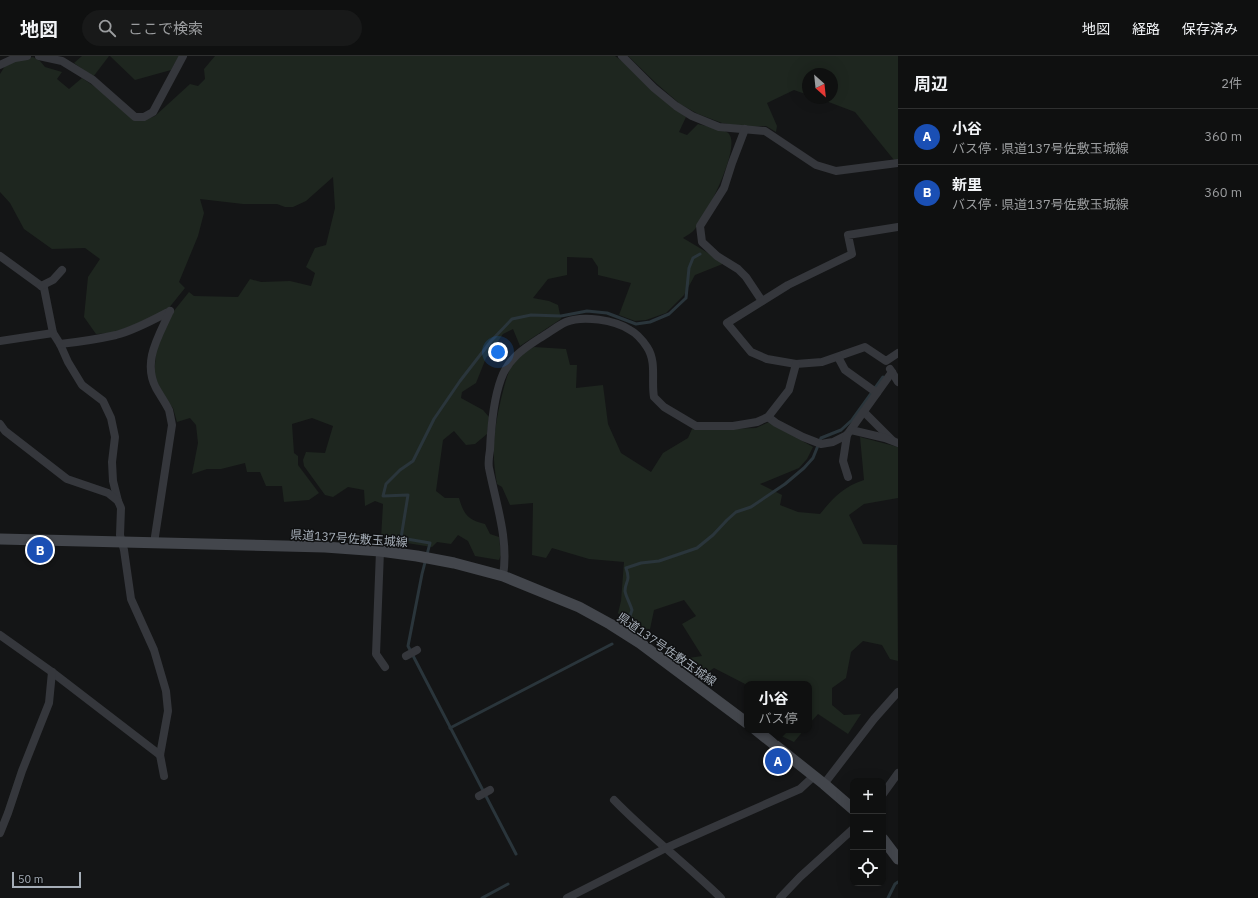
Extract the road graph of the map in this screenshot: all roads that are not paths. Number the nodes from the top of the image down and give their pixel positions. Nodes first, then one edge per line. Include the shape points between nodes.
1 (27, 56) edge
2 (39, 56) edge
3 (184, 56) edge
4 (622, 56) edge
5 (0, 65) edge
6 (745, 129) junction
7 (898, 163) edge
8 (898, 227) edge
9 (0, 256) edge
10 (62, 270) dead end
11 (41, 286) junction
12 (762, 301) junction
13 (53, 333) junction
14 (0, 341) edge
15 (60, 344) junction
16 (898, 353) edge
17 (838, 357) junction
18 (886, 362) junction
19 (796, 364) junction
20 (892, 372) junction
21 (898, 382) edge
22 (877, 392) junction
23 (864, 412) junction
24 (768, 417) junction
25 (0, 424) edge
26 (849, 433) junction
27 (896, 443) edge
28 (848, 477) dead end
29 (118, 501) junction
30 (0, 540) edge
31 (121, 542) junction
32 (154, 543) junction
33 (380, 551) junction
34 (503, 576) junction
35 (0, 635) edge
36 (417, 650) dead end
37 (406, 656) dead end
38 (385, 668) dead end
39 (52, 672) junction
40 (898, 692) edge
41 (744, 721) edge
42 (760, 733) edge
43 (160, 755) junction
44 (898, 773) edge
45 (164, 776) dead end
46 (814, 776) junction
47 (824, 784) junction
48 (490, 790) dead end
49 (886, 790) edge
50 (480, 796) dead end
51 (614, 800) dead end
52 (850, 806) edge
53 (850, 832) edge
54 (0, 833) edge
55 (886, 843) edge
56 (666, 848) junction
57 (898, 859) edge
58 (567, 898) edge
59 (721, 898) edge
60 (780, 898) edge

1 - 5 street
2 - 3 street via 62,61 93,80 135,117 144,117 153,112
4 - 6 street via 654,88 692,116 719,126
6 - 7 street via 765,131 816,165 836,171
6 - 12 street via 724,188 700,226 702,242 717,256 738,269
8 - 12 street via 848,235 852,254 788,285
9 - 11 street
10 - 11 street via 53,280
11 - 13 street via 44,288
12 - 19 street via 727,323 751,352 767,359
13 - 14 street
13 - 15 street
15 - 29 street via 82,385 103,401 112,418 115,437 113,481
15 - 32 street via 117,334 170,311 154,347 150,373 169,410 172,425
16 - 18 street
17 - 18 street via 865,348
17 - 19 street via 822,362
17 - 22 street via 845,370
18 - 20 street
19 - 24 street via 789,390
20 - 21 street
20 - 22 street
22 - 23 street
23 - 26 street
23 - 27 street
24 - 26 street via 817,443 833,442
24 - 34 street via 757,422 733,426 696,426 664,407 654,397 651,354 634,332 612,322 596,319 566,322 520,351 501,378 491,431 489,466 504,537 506,556
25 - 29 street via 5,432 68,479 108,493
26 - 27 street
26 - 28 street via 843,461
29 - 31 street via 121,508
30 - 31 main road, 県道137号佐敷玉城線
31 - 32 main road, 県道137号佐敷玉城線
31 - 43 street via 131,599 154,650 166,691 168,711
32 - 33 main road, 県道137号佐敷玉城線 via 325,547
33 - 34 main road, 県道137号佐敷玉城線 via 432,559
33 - 38 street via 376,654
34 - 41 main road, 県道137号佐敷玉城線 via 610,624 640,643
35 - 39 street
36 - 37 street
39 - 43 street
39 - 54 street via 49,703
40 - 47 street
42 - 46 main road
43 - 45 street
44 - 49 street
46 - 47 main road
46 - 56 street via 800,789
47 - 52 main road
48 - 50 street
51 - 56 street
53 - 60 street
55 - 57 main road
56 - 58 street
56 - 59 street

